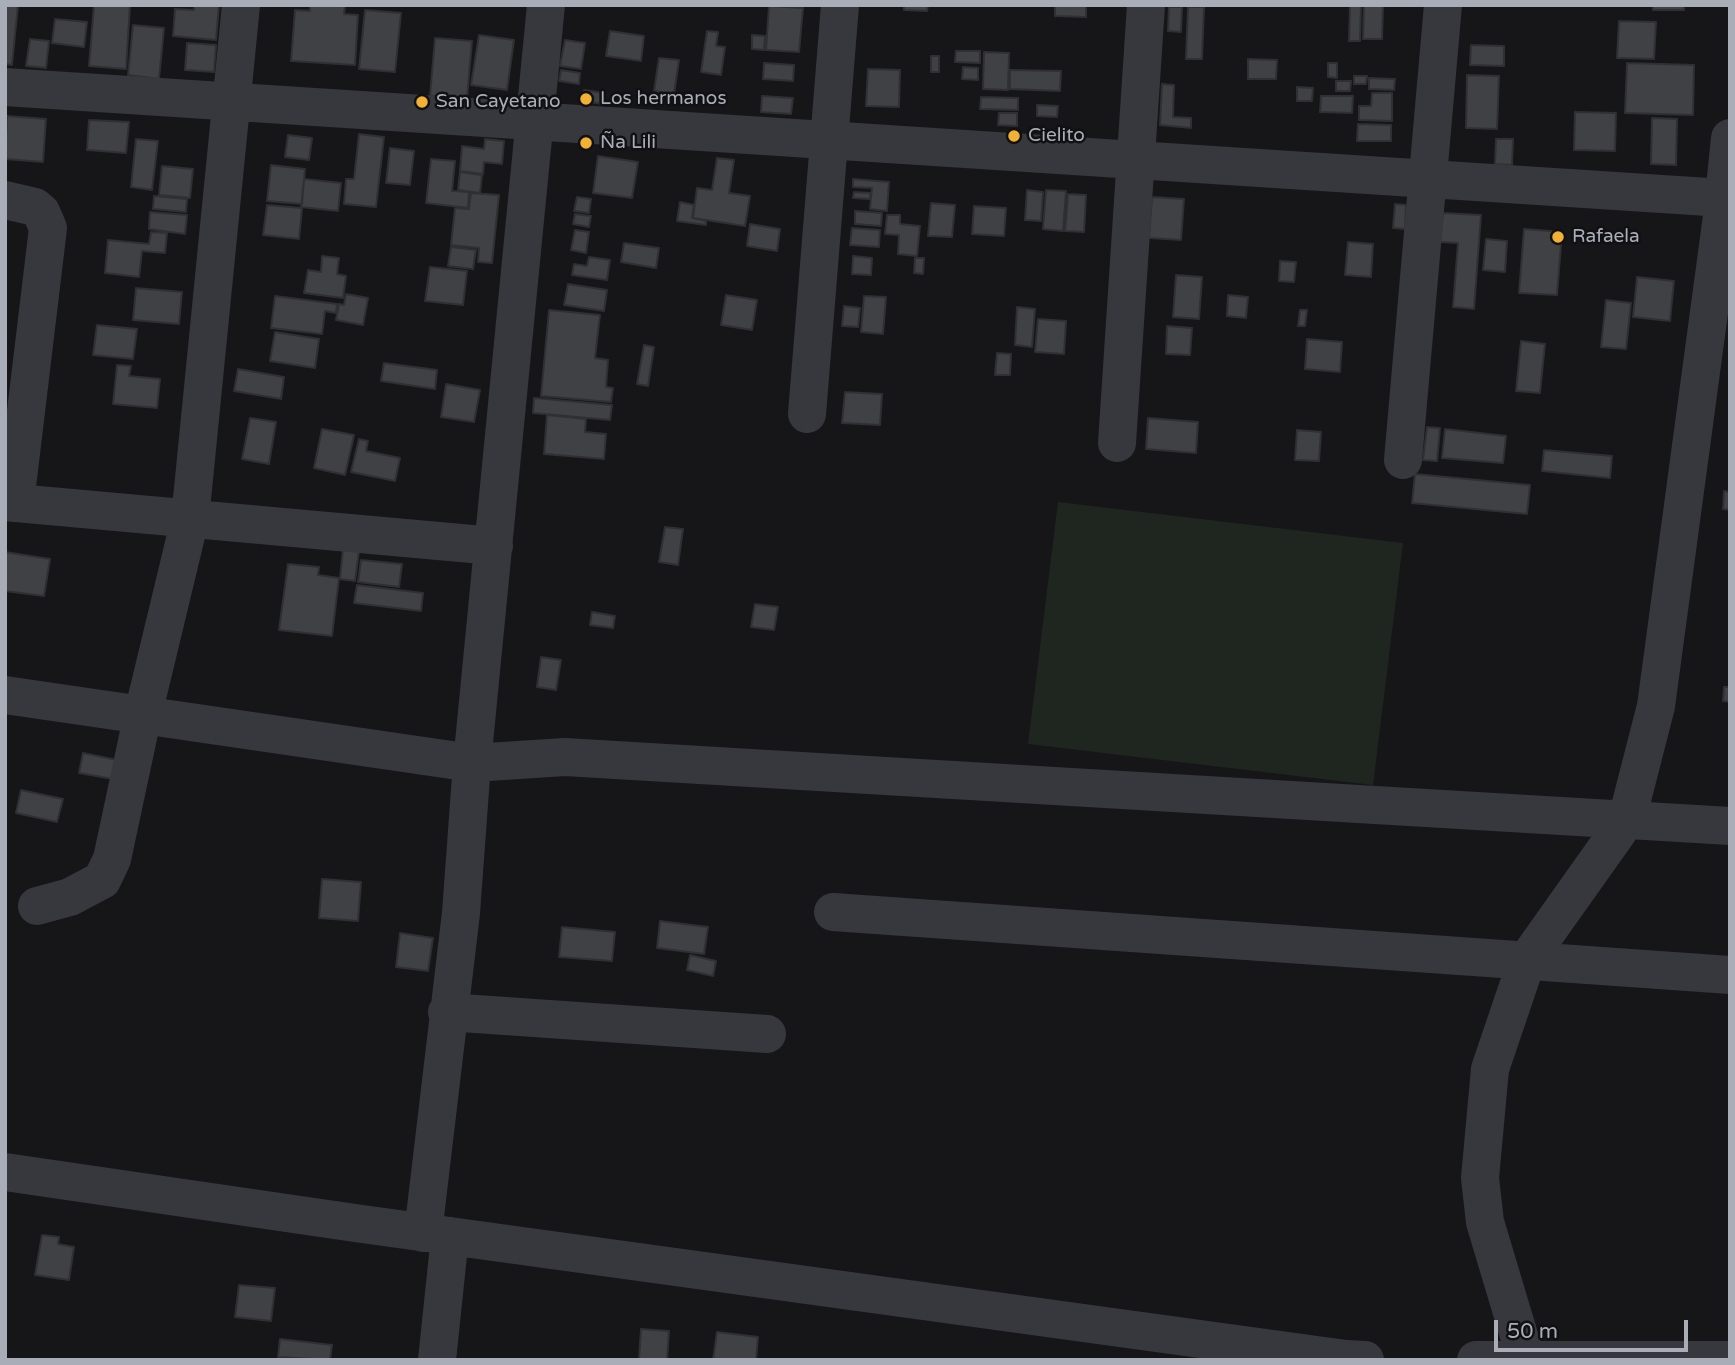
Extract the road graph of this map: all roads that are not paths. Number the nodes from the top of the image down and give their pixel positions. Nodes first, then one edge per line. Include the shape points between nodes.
1 (241, 5) edge
2 (546, 5) edge
3 (840, 5) edge
4 (1146, 5) edge
5 (1443, 5) edge
6 (5, 87) edge
7 (231, 101) junction
8 (536, 121) junction
9 (1730, 138) edge
10 (830, 140) junction
11 (1135, 160) junction
12 (1428, 179) junction
13 (5, 201) edge
14 (1725, 210) edge
15 (807, 414) dead end
16 (1117, 443) dead end
17 (1404, 460) dead end
18 (10, 502) edge
19 (190, 519) junction
20 (495, 547) junction
21 (5, 695) edge
22 (143, 714) junction
23 (472, 764) junction
24 (1627, 819) junction
25 (1730, 826) edge
26 (37, 906) dead end
27 (833, 912) dead end
28 (1527, 960) junction
29 (1730, 975) edge
30 (447, 1012) junction
31 (768, 1034) dead end
32 (5, 1172) edge
33 (437, 1234) junction
34 (1346, 1359) edge
35 (1526, 1359) edge
36 (437, 1360) edge
37 (1364, 1360) edge
38 (1476, 1360) edge
39 (1730, 1360) edge

1 - 7 street
2 - 8 street
3 - 10 street
4 - 11 street
5 - 12 street
6 - 7 street
7 - 8 street
7 - 19 street
8 - 10 street
8 - 20 street
9 - 14 street
10 - 11 street
10 - 15 street
11 - 12 street
11 - 16 street
12 - 14 street
12 - 17 street
13 - 18 street via 34,207 48,228
14 - 24 street via 1656,706
18 - 19 street
19 - 20 street
19 - 22 street
20 - 23 street
21 - 22 street
22 - 23 street
22 - 26 street via 113,859 102,880 71,897
23 - 24 street via 565,757
23 - 30 street via 461,913
24 - 25 street
24 - 28 street
27 - 28 street
28 - 29 street
28 - 35 street via 1490,1069 1480,1178 1485,1223
30 - 31 street
30 - 33 street
32 - 33 street
33 - 34 street
33 - 36 street
34 - 37 street
35 - 38 street
35 - 39 street

